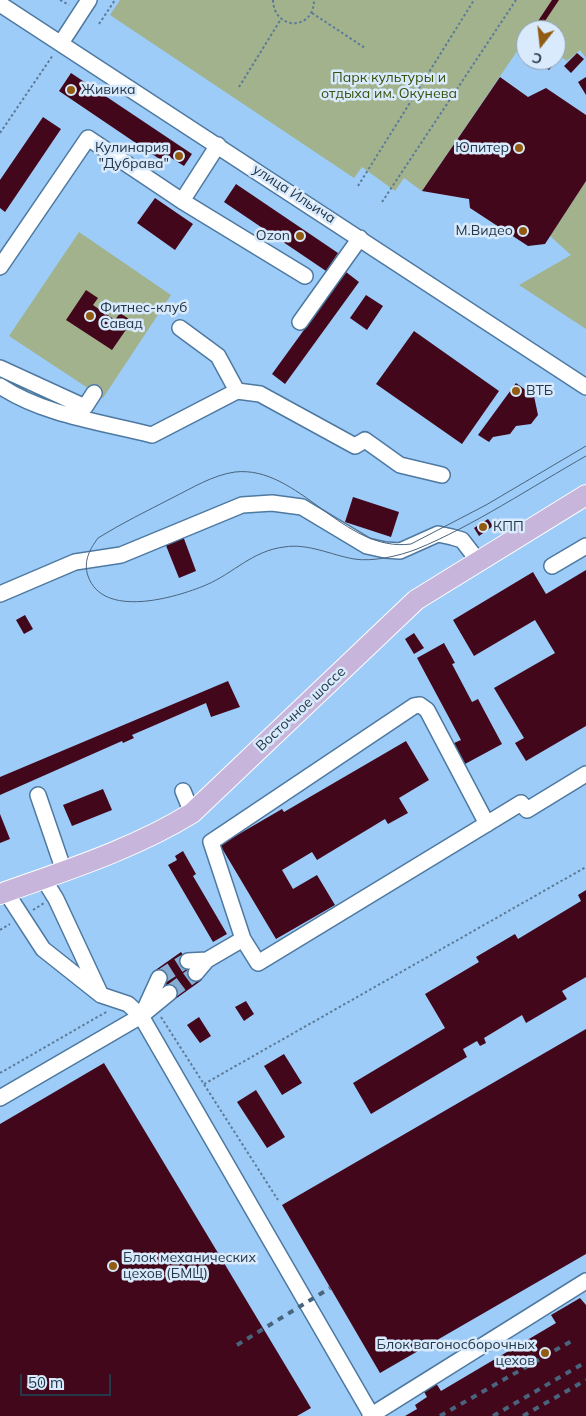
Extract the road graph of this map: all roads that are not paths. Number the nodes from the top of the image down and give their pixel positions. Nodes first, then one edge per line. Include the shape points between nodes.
1 (89, 0) edge
2 (0, 4) edge
3 (61, 43) junction
4 (218, 145) junction
5 (182, 201) junction
6 (360, 238) junction
7 (0, 266) edge
8 (304, 276) dead end
9 (300, 322) dead end
10 (180, 328) dead end
11 (0, 368) edge
12 (0, 386) edge
13 (586, 387) edge
14 (237, 391) junction
15 (94, 393) dead end
16 (442, 475) dead end
17 (586, 495) edge
18 (586, 546) edge
19 (479, 562) junction
20 (552, 566) dead end
21 (0, 594) edge
22 (586, 774) edge
23 (183, 791) dead end
24 (38, 795) dead end
25 (192, 812) junction
26 (487, 824) junction
27 (64, 871) junction
28 (43, 878) junction
29 (3, 893) edge
30 (243, 939) junction
31 (192, 967) tunnel mouth
32 (159, 978) tunnel mouth
33 (169, 992) tunnel mouth
34 (101, 994) junction
35 (146, 1011) junction
36 (0, 1098) edge
37 (586, 1281) edge
38 (371, 1416) edge

1 - 3 street
2 - 3 street, улица Ильича
3 - 4 street, улица Ильича
4 - 5 street
4 - 6 street, улица Ильича
5 - 7 street via 88,138
5 - 8 street
6 - 9 street
6 - 13 street, улица Ильича
10 - 14 street via 218,356
11 - 15 street via 85,407
12 - 14 street via 46,409 152,435
14 - 16 street via 260,394 354,446 365,440 400,465
17 - 19 main road, Восточное шоссе
18 - 20 street
19 - 21 street via 462,540 452,536 438,534 400,551 385,550 367,546 302,507 272,503 242,505 121,555 75,562
19 - 25 main road, Восточное шоссе via 416,600
22 - 26 street via 527,810 521,803
23 - 25 street
24 - 27 street
25 - 27 main road, Восточное шоссе via 167,828
26 - 30 street via 258,963
26 - 30 street via 427,710 420,706 409,708 211,842
27 - 28 main road, Восточное шоссе
28 - 29 main road, Восточное шоссе
28 - 34 street
29 - 34 street via 43,949
30 - 31 street
32 - 35 street
33 - 35 street
34 - 35 street
35 - 36 street
35 - 38 street
37 - 38 street

